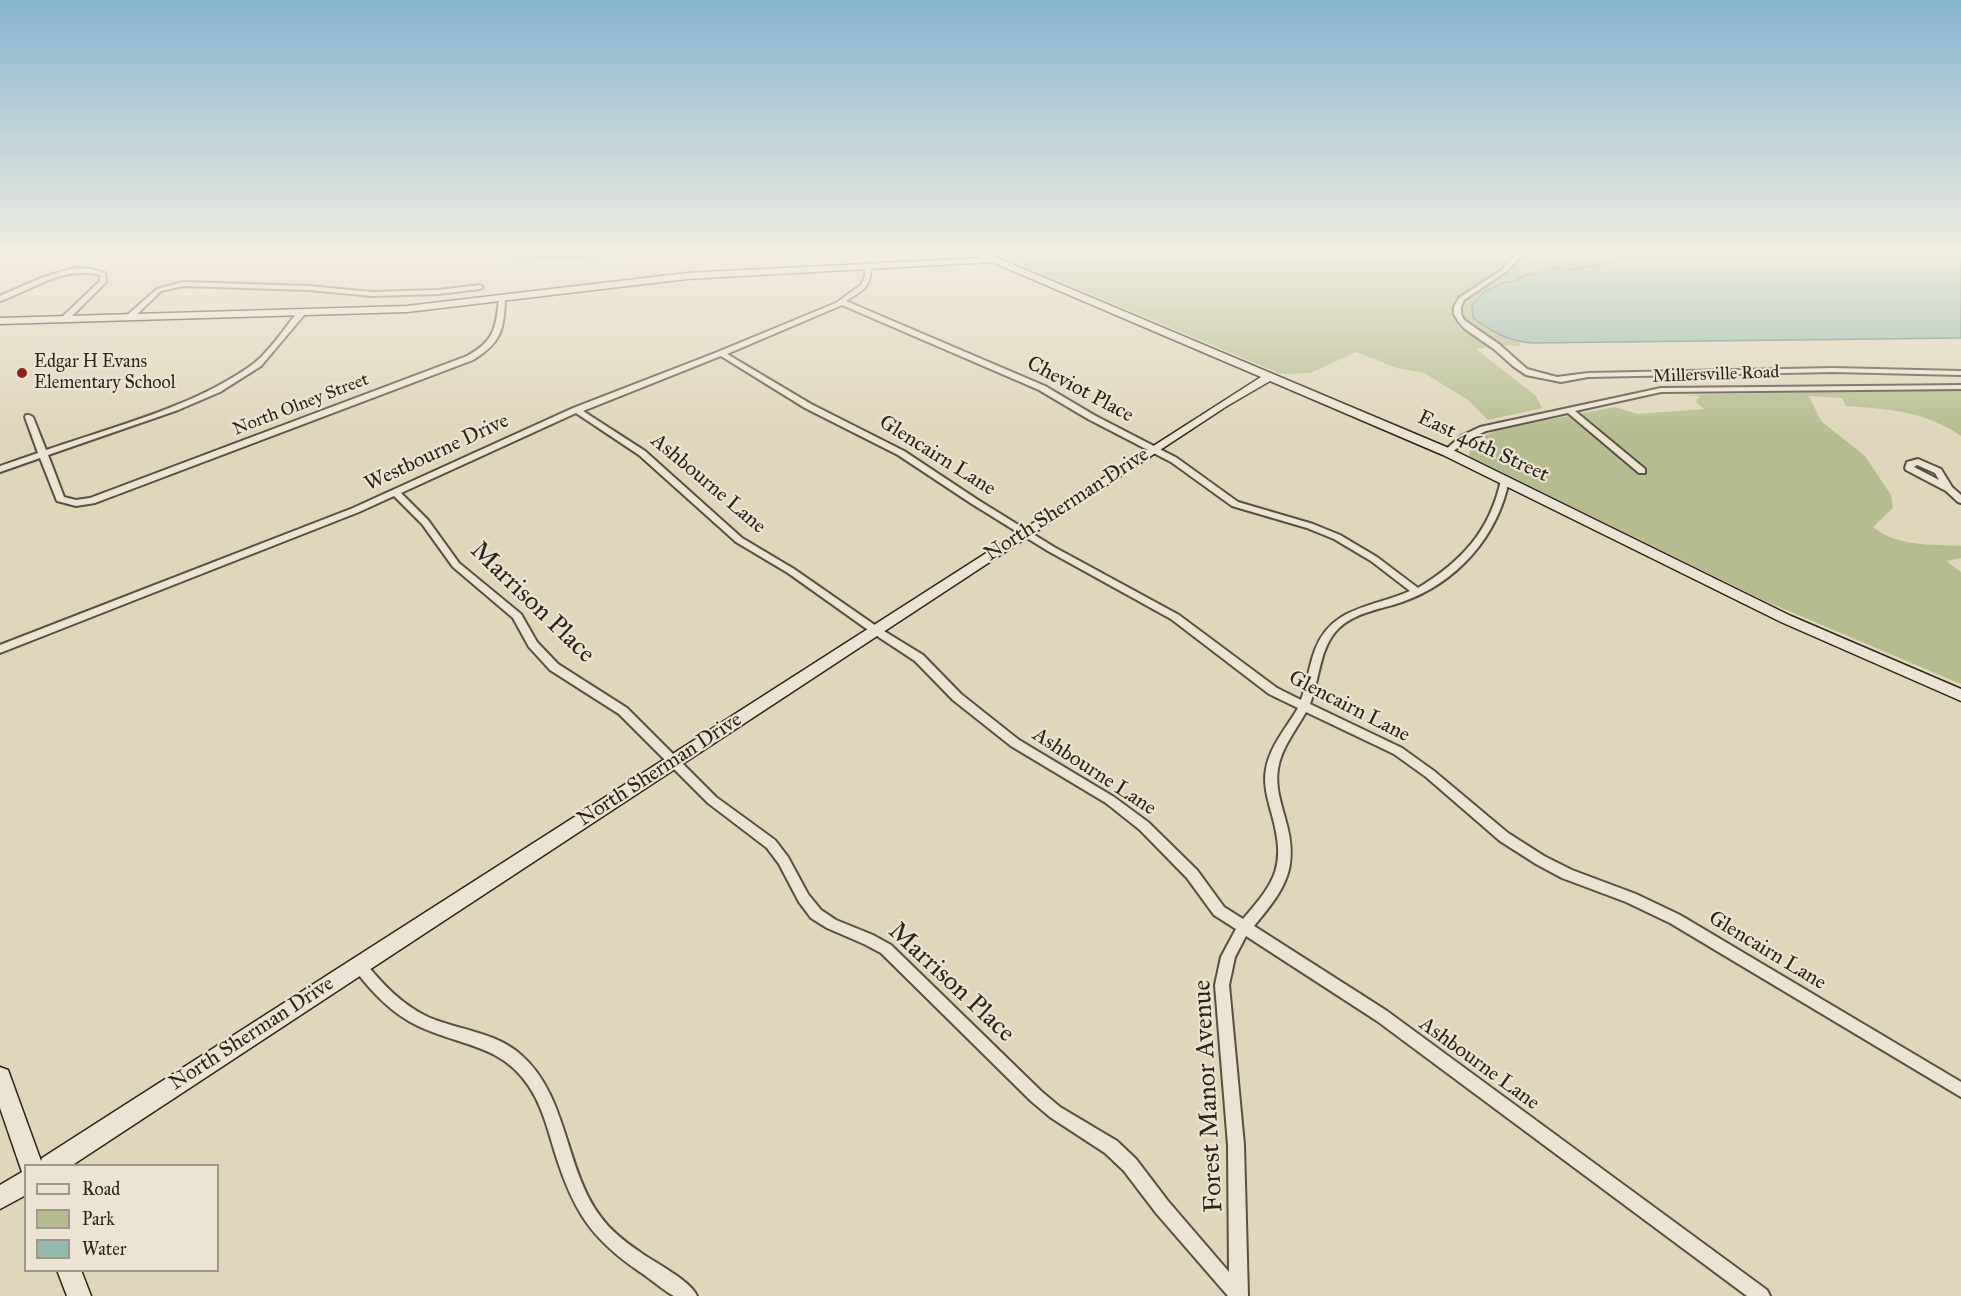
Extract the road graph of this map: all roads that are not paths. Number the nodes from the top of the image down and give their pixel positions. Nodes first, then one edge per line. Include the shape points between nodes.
1 (69, 314) edge
2 (132, 314) edge
3 (237, 314) edge
4 (300, 314) edge
5 (500, 314) edge
6 (813, 314) edge
7 (870, 314) edge
8 (1123, 314) edge
9 (1458, 314) edge
10 (129, 317) junction
11 (64, 319) junction
12 (0, 321) edge
13 (722, 353) junction
14 (1961, 373) edge
15 (1647, 374) junction
16 (1270, 376) junction
17 (1961, 387) edge
18 (1661, 390) junction
19 (576, 410) junction
20 (1569, 410) junction
21 (29, 417) dead end
22 (1154, 449) junction
23 (1447, 452) junction
24 (42, 454) junction
25 (0, 469) edge
26 (1642, 471) dead end
27 (1505, 480) junction
28 (1949, 489) dead end
29 (396, 493) junction
30 (1961, 500) edge
31 (1025, 533) junction
32 (1417, 592) junction
33 (875, 630) junction
34 (0, 649) edge
35 (1961, 695) edge
36 (1304, 706) junction
37 (673, 762) junction
38 (1245, 927) junction
39 (359, 965) junction
40 (0, 1077) edge
41 (1961, 1090) edge
42 (30, 1164) edge
43 (53, 1164) edge
44 (24, 1183) edge
45 (0, 1198) edge
46 (70, 1272) edge
47 (1238, 1295) edge
48 (79, 1296) edge
49 (688, 1296) edge
50 (1761, 1296) edge

1 - 11 street
2 - 10 street
3 - 10 main road
4 - 24 street via 262,360 225,386 188,403
5 - 24 street, North Olney Street via 497,336 470,358 105,497 74,503 60,499
6 - 13 street, Westbourne Drive
7 - 22 street, Cheviot Place via 1021,378
8 - 16 main road, East 46th Street
9 - 15 street via 1466,326 1519,368 1542,376 1562,380 1588,375
10 - 11 main road
11 - 12 main road
13 - 19 street, Westbourne Drive
13 - 31 street, Glencairn Lane via 808,406 901,453
14 - 15 street via 1833,370
15 - 18 street
16 - 22 main road, North Sherman Drive
16 - 23 main road, East 46th Street
17 - 18 street, Millersville Road
18 - 20 street, Millersville Road
19 - 29 street, Westbourne Drive
19 - 33 street, Ashbourne Lane via 642,453 739,540 796,574
20 - 23 street, Millersville Road via 1483,429
20 - 26 street
21 - 24 street
22 - 31 main road, North Sherman Drive
22 - 32 street, Cheviot Place via 1235,504 1310,526 1350,544
23 - 27 main road, East 46th Street
24 - 25 street
27 - 32 street, Forest Manor Avenue via 1500,507 1481,539 1442,577
27 - 35 main road, East 46th Street via 1804,628
28 - 30 street
29 - 34 street, Westbourne Drive
29 - 37 street, Marrison Place via 420,515 470,579 517,616 533,644 554,667 623,711
31 - 33 main road, North Sherman Drive
31 - 36 street, Glencairn Lane via 1175,617 1263,685
32 - 36 street, Forest Manor Avenue via 1354,614 1336,625 1322,646
33 - 37 main road, North Sherman Drive
33 - 38 street, Ashbourne Lane via 919,658 957,697 1014,743 1110,800 1144,826 1192,874 1219,911
36 - 38 street, Forest Manor Avenue via 1278,750 1271,771 1272,795 1286,850 1284,866 1274,891
36 - 41 street, Glencairn Lane via 1403,755 1495,831 1540,860 1675,919
37 - 39 main road, North Sherman Drive
37 - 47 street, Marrison Place via 712,800 779,852 818,915 886,949 1036,1096 1118,1153
38 - 47 street, Forest Manor Avenue via 1229,954 1222,985 1236,1145
38 - 50 street, Ashbourne Lane via 1382,1016
39 - 43 main road, North Sherman Drive
39 - 49 street via 387,997 407,1012 495,1046 523,1066 546,1100 578,1192 598,1227 621,1250
40 - 42 main road
44 - 45 main road
46 - 48 main road

